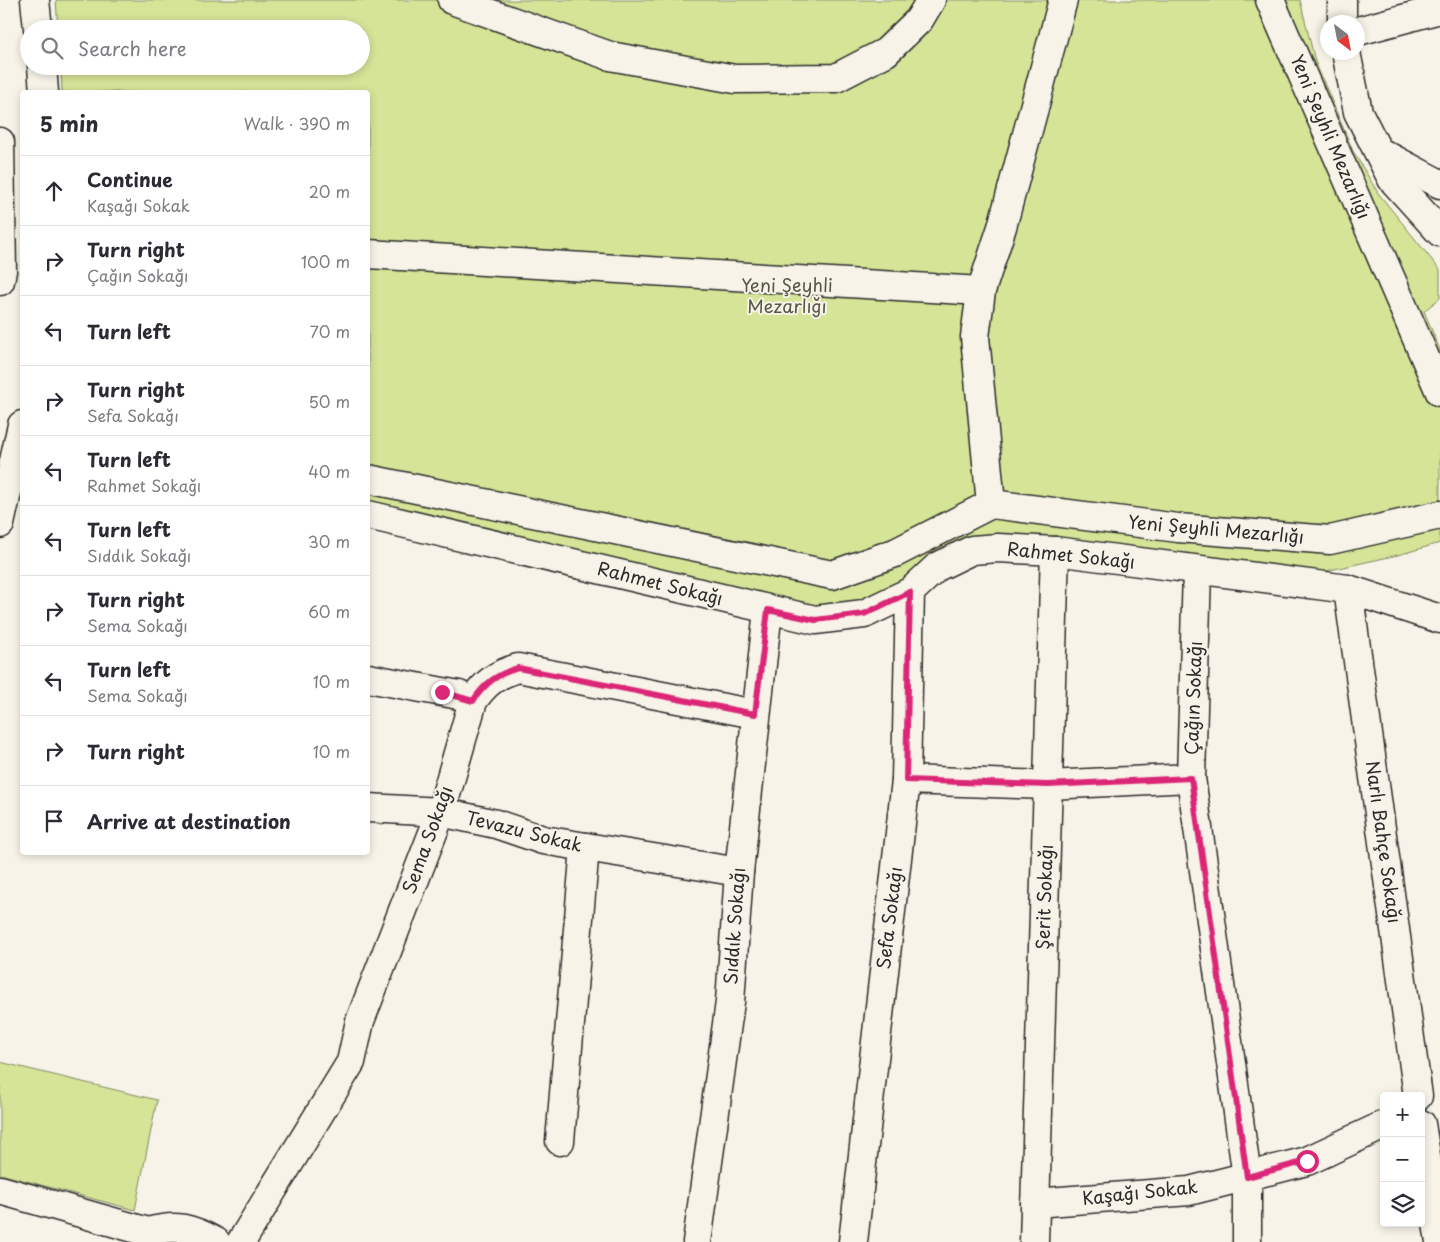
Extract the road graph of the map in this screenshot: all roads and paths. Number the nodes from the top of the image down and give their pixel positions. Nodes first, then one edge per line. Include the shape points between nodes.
1 (35, 0) edge
2 (452, 0) edge
3 (932, 0) edge
4 (1064, 0) edge
5 (1342, 0) edge
6 (1278, 7) edge
7 (1440, 9) edge
8 (1342, 15) edge
9 (37, 20) edge
10 (1365, 29) edge
11 (1348, 60) edge
12 (43, 75) edge
13 (44, 90) edge
14 (0, 142) edge
15 (1378, 151) junction
16 (1440, 184) edge
17 (1440, 232) edge
18 (370, 254) edge
19 (0, 281) edge
20 (981, 291) junction
21 (1440, 392) edge
22 (20, 432) edge
23 (370, 479) edge
24 (4, 487) edge
25 (991, 504) junction
26 (370, 515) edge
27 (1440, 515) edge
28 (0, 524) edge
29 (1055, 551) junction
30 (1197, 571) junction
31 (1348, 589) junction
32 (910, 592) junction
33 (768, 610) junction
34 (1440, 619) edge
35 (370, 678) edge
36 (473, 701) junction
37 (755, 714) junction
38 (1191, 778) junction
39 (906, 780) junction
40 (1048, 785) junction
41 (370, 808) edge
42 (441, 812) junction
43 (586, 847) junction
44 (739, 872) junction
45 (1417, 1092) edge
46 (1440, 1096) edge
47 (1425, 1100) edge
48 (1380, 1128) edge
49 (1423, 1137) edge
50 (560, 1141) dead end
51 (1247, 1177) junction
52 (0, 1190) edge
53 (1035, 1203) junction
54 (147, 1237) edge
55 (216, 1242) edge
56 (241, 1242) edge
57 (697, 1242) edge
58 (853, 1242) edge
59 (1034, 1242) edge
60 (1246, 1242) edge
61 (1440, 1242) edge

1 - 9 street
2 - 3 street via 610,56 744,79 836,78 886,52 919,20
4 - 20 street via 1002,227
5 - 8 street
6 - 21 street, Yeni Şeyhli Mezarlığı
7 - 10 street
11 - 15 street via 1358,112
12 - 13 street
14 - 19 street
15 - 16 street
15 - 17 street via 1392,180
18 - 20 street
20 - 25 street via 975,337
22 - 24 street
23 - 25 street via 832,575 895,553
24 - 28 street
25 - 27 street, Yeni Şeyhli Mezarlığı via 1178,528 1330,540
26 - 33 street, Rahmet Sokağı
29 - 30 street, Rahmet Sokağı
29 - 32 street, Rahmet Sokağı via 972,550 937,567
29 - 40 street, Şerit Sokağı
30 - 31 street, Rahmet Sokağı
30 - 38 street, Çağın Sokağı
31 - 34 street, Rahmet Sokağı
31 - 45 street, Narlı Bahçe Sokağı
32 - 33 street, Rahmet Sokağı via 864,614 825,619 815,620
32 - 39 street, Sefa Sokağı
33 - 37 street, Sıddık Sokağı
35 - 36 street via 459,695
36 - 37 street, Sema Sokağı via 483,686 500,674 518,668
36 - 42 street, Sema Sokağı
37 - 44 street, Sıddık Sokağı
38 - 40 street
38 - 51 street, Çağın Sokağı
39 - 40 street
39 - 58 street, Sefa Sokağı
40 - 53 street, Şerit Sokağı
41 - 42 street, Tevazu Sokak
42 - 43 street, Tevazu Sokak via 496,824 543,840
42 - 56 street, Sema Sokağı via 360,1022 351,1062
43 - 44 street, Tevazu Sokak
43 - 50 street
44 - 57 street, Sıddık Sokağı via 730,1002
46 - 47 street
48 - 51 street, Kaşağı Sokak via 1307,1161
49 - 61 street
51 - 53 street, Kaşağı Sokak via 1189,1191
51 - 60 street, Çağın Sokağı
52 - 54 street
53 - 59 street, Şerit Sokağı
54 - 55 street via 168,1226 195,1230

